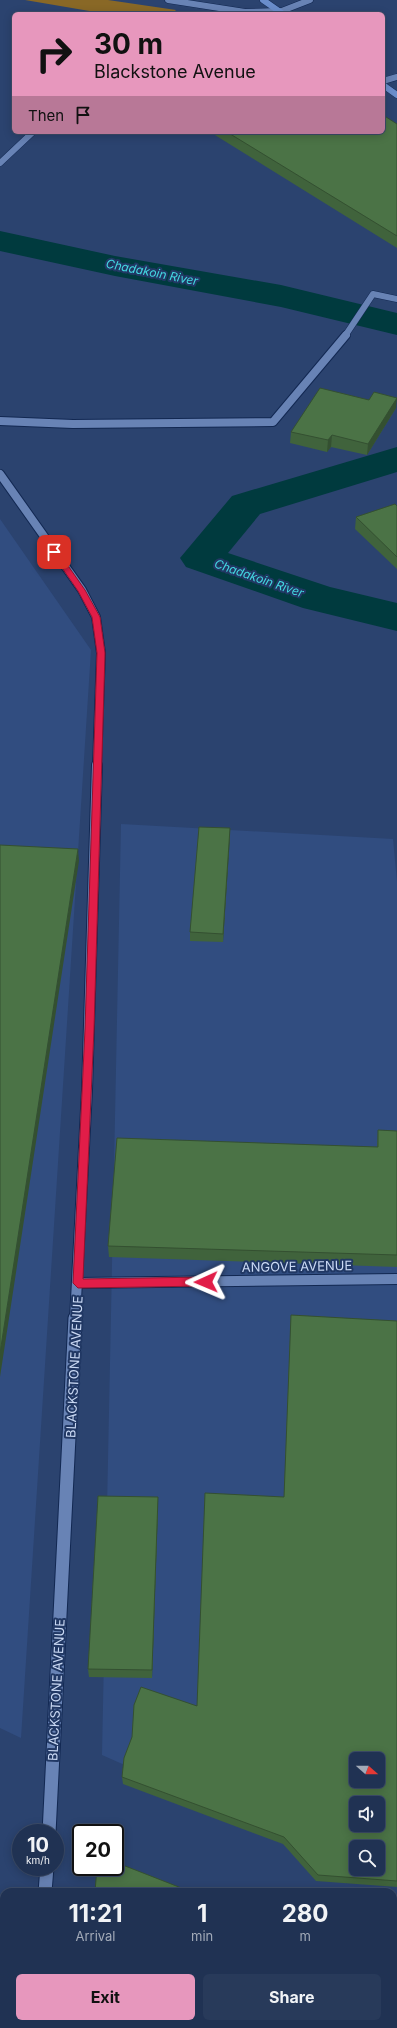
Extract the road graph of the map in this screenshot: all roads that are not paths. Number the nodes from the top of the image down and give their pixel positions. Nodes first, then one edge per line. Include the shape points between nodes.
1 (168, 0) edge
2 (263, 0) edge
3 (310, 0) edge
4 (245, 12) edge
5 (280, 12) edge
6 (283, 12) edge
7 (397, 77) edge
8 (385, 80) edge
9 (385, 86) edge
10 (397, 95) edge
11 (31, 134) edge
12 (0, 163) edge
13 (397, 299) edge
14 (0, 421) edge
15 (0, 474) edge
16 (397, 1279) edge
17 (78, 1283) junction
18 (49, 1824) edge
19 (46, 1876) edge
20 (45, 1888) edge

1 - 4 street
2 - 5 main road
3 - 6 street
7 - 8 street
9 - 10 main road
11 - 12 street
13 - 14 street via 373,294 351,329 273,422 73,424
15 - 17 street, BLACKSTONE AVENUE via 82,590 96,617 101,653 90,1029
16 - 17 street, ANGOVE AVENUE
17 - 18 street, BLACKSTONE AVENUE
19 - 20 street

